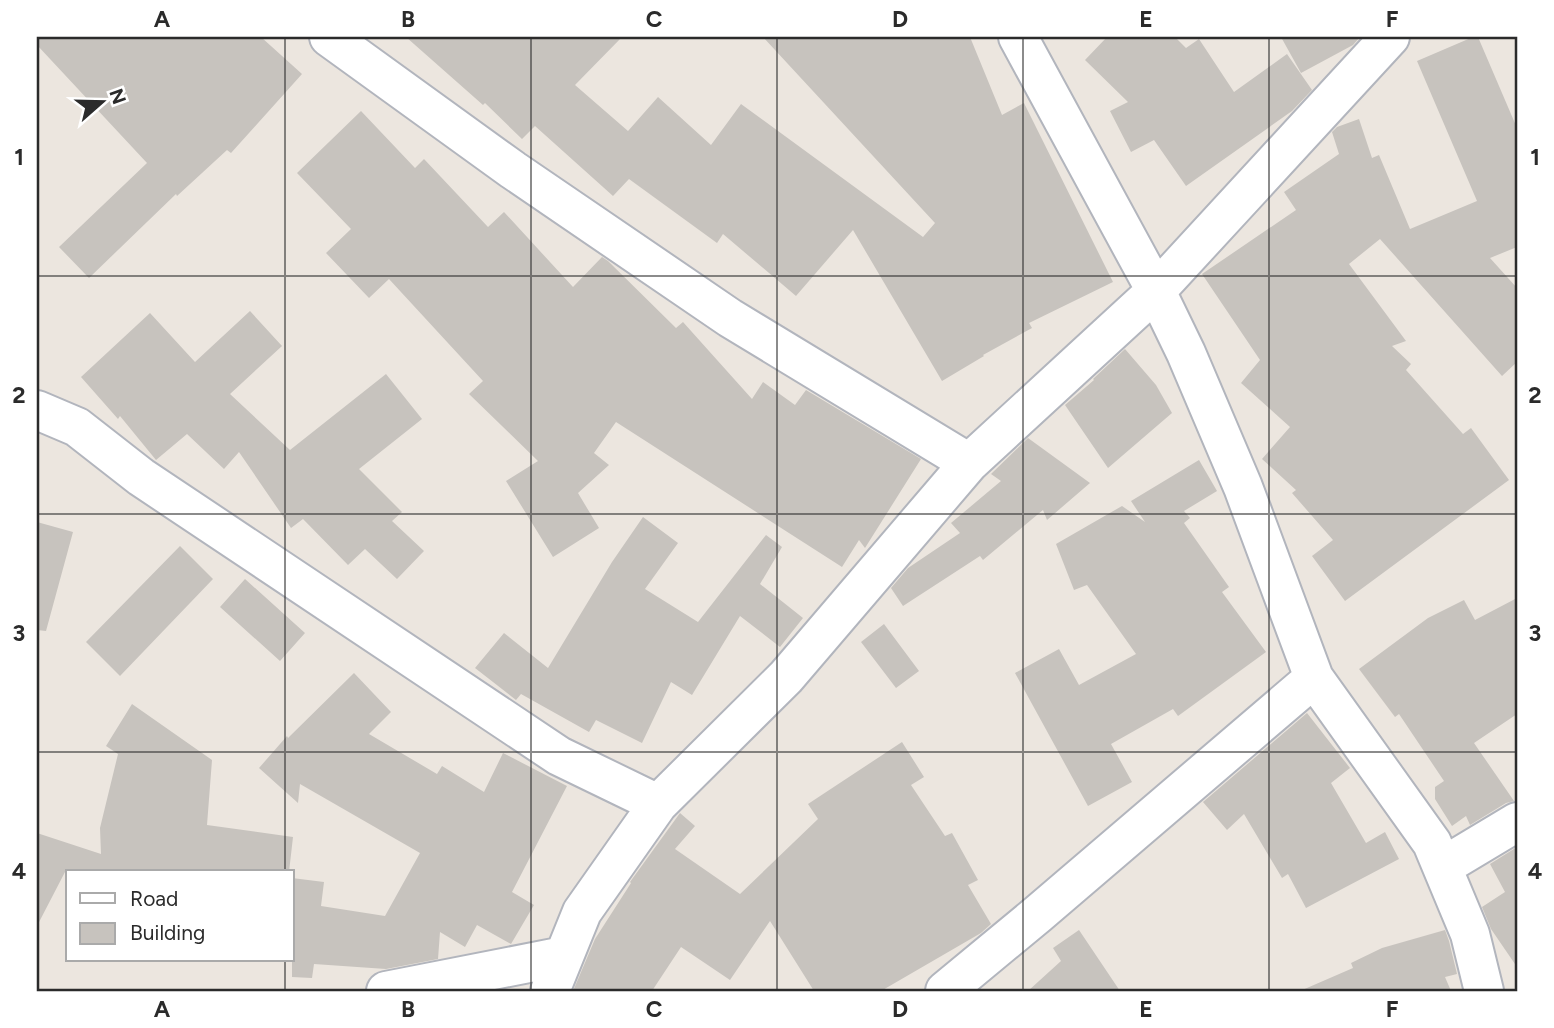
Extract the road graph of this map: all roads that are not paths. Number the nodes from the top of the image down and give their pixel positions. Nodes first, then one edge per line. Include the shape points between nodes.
1 (329, 37) edge
2 (1018, 37) edge
3 (1390, 37) edge
4 (1156, 291) junction
5 (37, 410) edge
6 (969, 463) junction
7 (1314, 678) junction
8 (658, 804) junction
9 (1517, 822) edge
10 (1442, 867) junction
11 (564, 956) junction
12 (386, 991) edge
13 (550, 991) edge
14 (945, 991) edge
15 (1484, 991) edge

1 - 6 street via 730,318
2 - 4 street
3 - 4 street
4 - 6 street
4 - 7 street via 1243,487
5 - 8 street via 77,428 152,484 559,757
6 - 8 street via 786,677
7 - 10 street via 1432,843
7 - 14 street
8 - 11 street via 582,912
9 - 10 street
10 - 15 street via 1470,934
11 - 12 street
11 - 13 street

